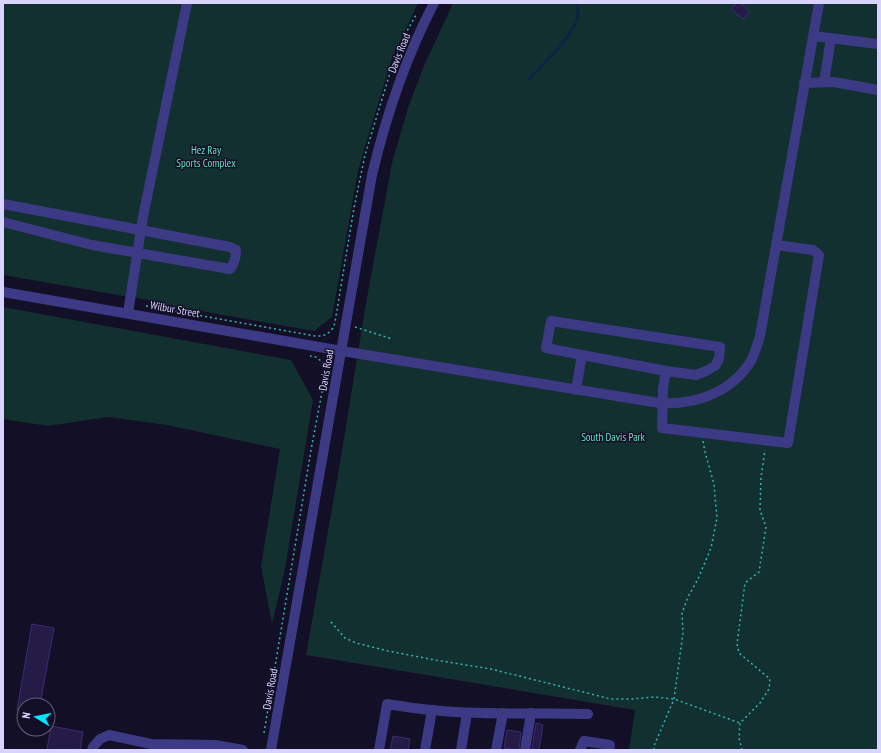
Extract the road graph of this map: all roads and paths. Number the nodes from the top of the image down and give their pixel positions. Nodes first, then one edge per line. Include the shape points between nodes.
1 (187, 3) edge
2 (422, 3) edge
3 (819, 3) edge
4 (432, 6) edge
5 (417, 13) dead end
6 (813, 36) junction
7 (831, 38) junction
8 (878, 44) edge
9 (824, 82) junction
10 (804, 83) junction
11 (878, 90) edge
12 (3, 204) edge
13 (3, 222) edge
14 (141, 229) junction
15 (776, 245) junction
16 (137, 253) junction
17 (3, 292) edge
18 (146, 306) dead end
19 (128, 313) junction
20 (355, 327) dead end
21 (392, 339) dead end
22 (342, 351) junction
23 (582, 355) junction
24 (310, 356) dead end
25 (666, 371) junction
26 (576, 390) junction
27 (662, 404) junction
28 (702, 433) junction
29 (767, 440) junction
30 (331, 622) dead end
31 (674, 700) junction
32 (432, 710) junction
33 (467, 712) junction
34 (503, 713) junction
35 (531, 713) junction
36 (588, 714) dead end
37 (740, 723) junction
38 (264, 736) dead end
39 (198, 748) edge
40 (92, 750) edge
41 (243, 750) edge
42 (271, 750) edge
43 (379, 750) edge
44 (425, 750) edge
45 (461, 750) edge
46 (496, 750) edge
47 (525, 750) edge
48 (580, 750) edge
49 (609, 750) edge
50 (654, 750) edge
51 (742, 750) edge

1 - 14 street
2 - 4 street
3 - 6 street, Wilbur Street
4 - 22 street, Davis Road via 407,61 380,142
5 - 18 path via 393,63 365,155 335,324 331,331 326,335 315,336
6 - 7 street
6 - 10 street, Wilbur Street
7 - 8 street
7 - 9 street
9 - 10 street
9 - 11 street
10 - 15 street, Wilbur Street
12 - 14 street
13 - 16 street
14 - 16 street
14 - 16 street via 230,247 236,250 236,256 230,269
15 - 27 street, Wilbur Street via 760,336 750,364 733,383 710,395 691,402
15 - 29 street via 813,250 819,255 788,443
16 - 19 street
17 - 19 street, Wilbur Street
19 - 22 street, Wilbur Street
20 - 21 path
22 - 26 street, Wilbur Street
22 - 42 street, Davis Road
23 - 25 street
23 - 25 street via 546,348 551,321 720,347 719,359 715,366 706,371 696,375
23 - 26 street
24 - 38 path via 322,360 326,367 326,375 312,444
25 - 27 street
26 - 27 street, Wilbur Street
27 - 28 street via 662,428
28 - 29 street
28 - 31 path via 714,484 717,518 711,548 682,613 683,633
29 - 37 path via 761,477 760,510 766,527 759,572 745,583 737,644 740,653 770,679 769,689 760,703
30 - 31 path via 345,638 388,651 490,669 611,698 654,697
31 - 37 path
31 - 50 path
32 - 33 street
32 - 43 street via 387,704
32 - 44 street
33 - 34 street
33 - 45 street
34 - 35 street
34 - 46 street
35 - 36 street
35 - 47 street
37 - 51 path via 739,738
39 - 40 street via 151,744 109,735 100,739
39 - 41 street via 215,745
48 - 49 street via 584,741 610,746

